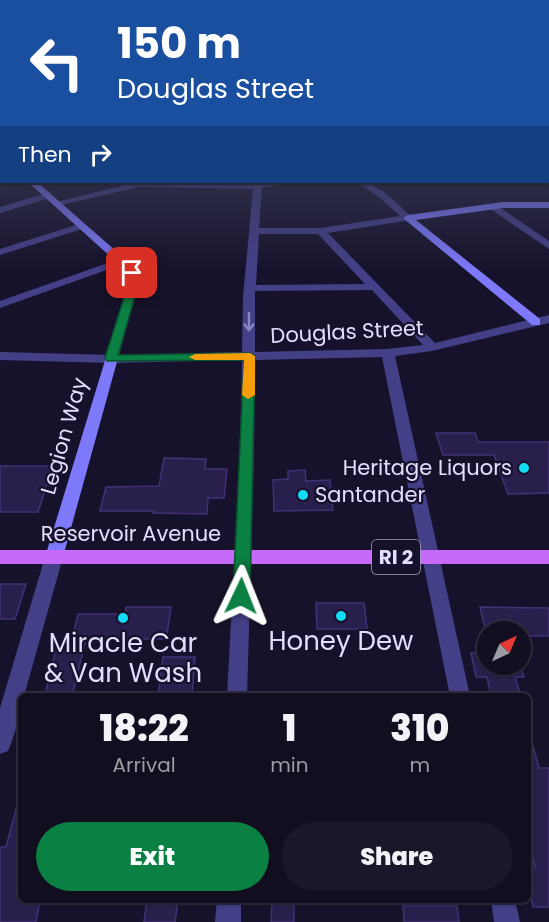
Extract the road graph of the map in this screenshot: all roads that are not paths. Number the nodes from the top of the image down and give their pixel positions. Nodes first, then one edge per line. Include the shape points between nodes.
1 (36, 185) edge
2 (133, 185) edge
3 (200, 185) edge
4 (264, 185) edge
5 (365, 185) edge
6 (258, 186) junction
7 (52, 199) junction
8 (549, 205) edge
9 (492, 206) junction
10 (0, 210) edge
11 (408, 218) junction
12 (82, 226) junction
13 (254, 231) junction
14 (321, 231) junction
15 (549, 246) edge
16 (0, 252) edge
17 (122, 261) junction
18 (374, 287) junction
19 (250, 288) junction
20 (0, 305) edge
21 (544, 321) edge
22 (432, 347) junction
23 (388, 353) junction
24 (0, 356) edge
25 (250, 356) junction
26 (111, 358) junction
27 (0, 557) edge
28 (54, 557) junction
29 (243, 557) junction
30 (432, 557) junction
31 (549, 557) edge
32 (237, 693) edge
33 (459, 693) edge
34 (0, 744) edge
35 (229, 903) edge
36 (504, 903) edge
37 (228, 922) edge
38 (507, 922) edge

1 - 7 street, Legion Way
2 - 7 street
3 - 6 street
4 - 6 street
5 - 11 street
6 - 13 street
7 - 10 street
7 - 12 street, Legion Way
8 - 9 street
9 - 11 street
9 - 15 street
11 - 14 street
11 - 21 street
12 - 16 street
12 - 17 street, Legion Way
13 - 14 street
13 - 19 street
14 - 18 street
17 - 20 street
17 - 26 street, Legion Way via 134,282
18 - 19 street
18 - 22 street
19 -> 25 street
21 - 22 street, Douglas Street
22 - 23 street, Douglas Street
23 - 25 street, Douglas Street
23 - 30 street
24 - 26 street, Douglas Street
25 - 26 street, Douglas Street
25 - 29 street
26 - 28 street, Legion Way
27 - 28 main road, Reservoir Avenue / RI 2
28 - 29 main road, Reservoir Avenue / RI 2
28 - 34 street, Legion Way
29 - 30 main road, Reservoir Avenue / RI 2
29 - 32 street
30 - 31 main road, Reservoir Avenue / RI 2
30 - 33 street
35 - 37 street
36 - 38 street

